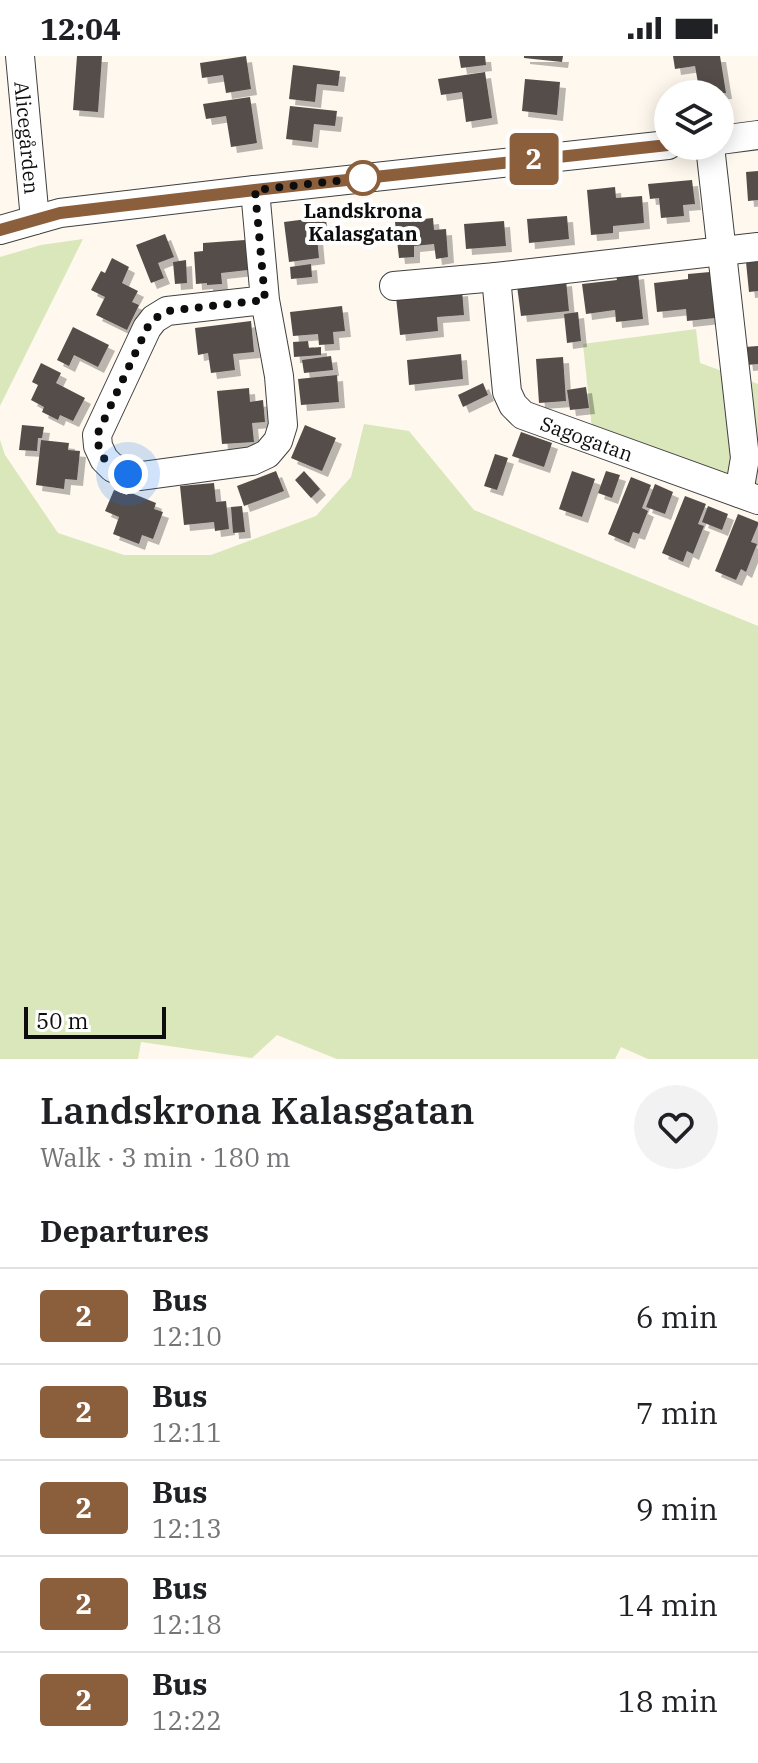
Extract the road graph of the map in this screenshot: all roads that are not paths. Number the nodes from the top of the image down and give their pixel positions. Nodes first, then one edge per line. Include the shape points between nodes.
1 (20, 56) edge
2 (758, 135) edge
3 (734, 138) edge
4 (654, 147) edge
5 (711, 160) edge
6 (255, 190) junction
7 (35, 220) junction
8 (0, 230) edge
9 (758, 247) edge
10 (721, 251) junction
11 (496, 277) junction
12 (394, 286) dead end
13 (265, 300) junction
14 (748, 497) edge

1 - 7 street, Alicegården
2 - 3 street
4 - 6 street
5 - 10 street, Sagogatan
6 - 7 street
6 - 13 street
7 - 8 street
9 - 10 street
10 - 11 street
10 - 14 street, Sagogatan
11 - 12 street
11 - 14 street, Sagogatan via 507,392 523,415
13 - 13 street via 283,425 267,454 235,464 141,476 113,468 104,459 97,435 154,319 167,311

